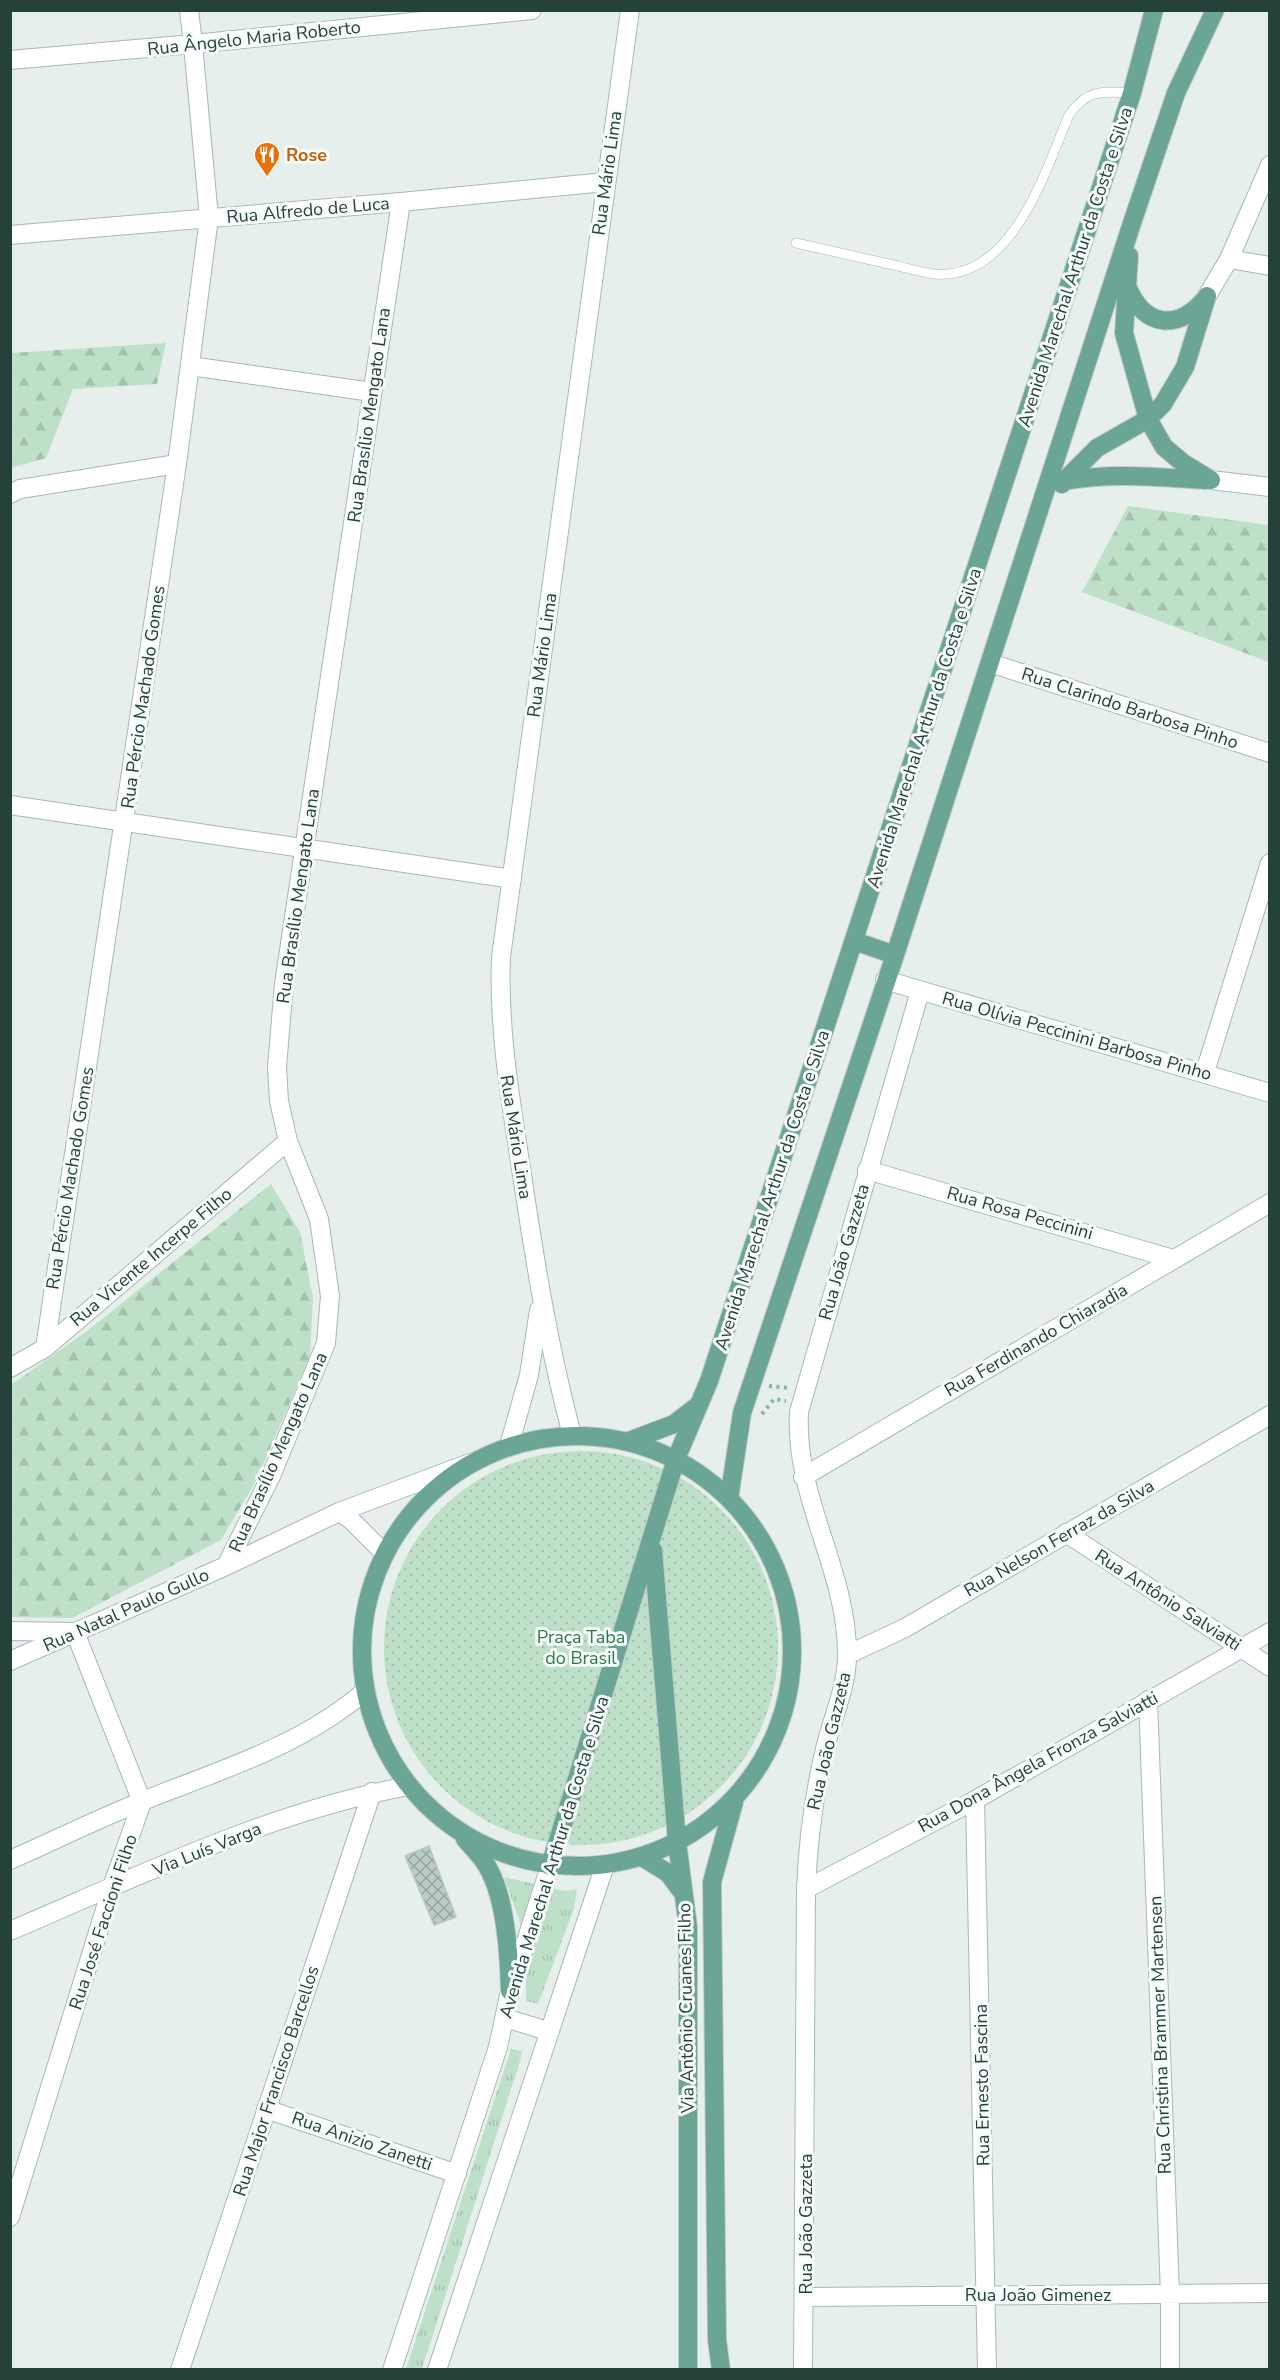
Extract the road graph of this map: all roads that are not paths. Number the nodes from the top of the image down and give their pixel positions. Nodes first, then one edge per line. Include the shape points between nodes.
1 (189, 10) edge
2 (532, 10) edge
3 (630, 10) edge
4 (1154, 10) edge
5 (1215, 10) edge
6 (193, 44) junction
7 (10, 60) edge
8 (1132, 93) junction
9 (1269, 165) edge
10 (605, 182) junction
11 (401, 202) junction
12 (209, 218) junction
13 (1132, 223) junction
14 (10, 235) edge
15 (796, 243) dead end
16 (1229, 259) junction
17 (1269, 266) edge
18 (1126, 284) junction
19 (1207, 296) junction
20 (190, 366) junction
21 (372, 393) junction
22 (1148, 419) junction
23 (177, 464) junction
24 (1211, 480) junction
25 (1064, 481) junction
26 (1269, 487) edge
27 (10, 494) edge
28 (1034, 518) junction
29 (990, 663) junction
30 (1269, 753) edge
31 (10, 806) edge
32 (124, 822) junction
33 (305, 847) junction
34 (1269, 862) edge
35 (512, 879) junction
36 (854, 941) junction
37 (895, 955) junction
38 (885, 980) junction
39 (920, 992) junction
40 (1204, 1072) junction
41 (1269, 1093) edge
42 (288, 1142) junction
43 (867, 1170) junction
44 (1269, 1203) edge
45 (1173, 1259) junction
46 (541, 1300) junction
47 (45, 1348) junction
48 (10, 1368) edge
49 (697, 1406) junction
50 (1269, 1415) edge
51 (572, 1435) junction
52 (629, 1441) junction
53 (509, 1446) junction
54 (676, 1459) junction
55 (470, 1463) junction
56 (803, 1477) junction
57 (729, 1499) junction
58 (339, 1512) junction
59 (1066, 1533) junction
60 (652, 1539) junction
61 (385, 1554) junction
62 (226, 1566) junction
63 (10, 1631) edge
64 (75, 1632) junction
65 (1269, 1632) edge
66 (1242, 1649) junction
67 (847, 1655) junction
68 (10, 1661) edge
69 (1269, 1667) edge
70 (365, 1690) junction
71 (1148, 1701) junction
72 (409, 1786) junction
73 (372, 1792) junction
74 (736, 1796) junction
75 (975, 1800) junction
76 (142, 1802) junction
77 (455, 1829) junction
78 (677, 1842) junction
79 (642, 1857) junction
80 (10, 1860) edge
81 (605, 1865) junction
82 (550, 1866) junction
83 (112, 1887) junction
84 (806, 1889) junction
85 (684, 1894) junction
86 (10, 1931) edge
87 (510, 1991) junction
88 (505, 2018) junction
89 (548, 2031) junction
90 (266, 2109) junction
91 (457, 2174) junction
92 (10, 2217) edge
93 (1269, 2293) edge
94 (1170, 2294) junction
95 (987, 2295) junction
96 (806, 2297) junction
97 (180, 2370) edge
98 (392, 2370) edge
99 (437, 2370) edge
100 (688, 2370) edge
101 (721, 2370) edge
102 (804, 2370) edge
103 (987, 2370) edge
104 (1170, 2370) edge

1 - 6 street, Rua Pércio Machado Gomes
2 - 6 street, Rua Ângelo Maria Roberto
3 - 10 street, Rua Mário Lima
4 - 8 main road, Avenida Marechal Arthur da Costa e Silva
5 - 13 main road via 1176,93
6 - 7 street, Rua Ângelo Maria Roberto
6 - 12 street, Rua Pércio Machado Gomes
8 - 15 lane via 1091,94 1078,102 1011,238 987,258 961,271 935,274
8 - 36 main road, Avenida Marechal Arthur da Costa e Silva
9 - 16 street
10 - 11 street, Rua Alfredo de Luca
10 - 35 street, Rua Mário Lima
11 - 12 street, Rua Alfredo de Luca
11 - 21 street, Rua Brasílio Mengato Lana
12 - 14 street, Rua Alfredo de Luca
12 - 20 street, Rua Pércio Machado Gomes
13 - 18 main road
13 - 28 main road
16 - 17 street
16 - 19 street
18 - 19 main road via 1134,304 1152,317 1173,321 1193,313
18 - 22 main road via 1124,333
19 - 22 main road via 1185,367 1167,398
20 - 21 street
20 - 23 street, Rua Pércio Machado Gomes
21 - 33 street, Rua Brasílio Mengato Lana
22 - 24 main road via 1164,447
22 - 25 main road via 1097,448
23 - 27 street via 20,489
23 - 32 street, Rua Pércio Machado Gomes
24 - 25 main road via 1115,474
24 - 26 street
25 - 28 main road
28 - 29 main road
29 - 30 street, Rua Clarindo Barbosa Pinho
29 - 37 main road
31 - 32 street
32 - 33 street
32 - 47 street, Rua Pércio Machado Gomes
33 - 35 street
33 - 42 street, Rua Brasílio Mengato Lana via 276,1067
34 - 40 street
35 - 46 street, Rua Mário Lima via 501,957 502,1045
36 - 37 main road
36 - 49 main road, Avenida Marechal Arthur da Costa e Silva via 709,1381
37 - 38 main road
38 - 39 street, Rua Olívia Peccinini Barbosa Pinho
38 - 57 main road via 742,1413
39 - 40 street, Rua Olívia Peccinini Barbosa Pinho
39 - 43 street, Rua João Gazzeta
40 - 41 street, Rua Olívia Peccinini Barbosa Pinho
42 - 47 street, Rua Vicente Incerpe Filho
42 - 62 street, Rua Brasílio Mengato Lana via 319,1219 330,1296 326,1344 271,1476
43 - 45 street, Rua Rosa Peccinini
43 - 56 street, Rua João Gazzeta via 801,1403 797,1441
44 - 45 street, Rua Ferdinando Chiaradia
45 - 56 street, Rua Ferdinando Chiaradia
46 - 51 street, Rua Mário Lima
46 - 53 street, Rua Mário Lima via 529,1375
47 - 48 street, Rua Vicente Incerpe Filho
49 - 52 main road via 674,1424
49 - 54 main road, Avenida Marechal Arthur da Costa e Silva
50 - 59 street, Rua Nelson Ferraz da Silva
51 - 52 main road
51 - 53 main road
52 - 54 main road
53 - 55 main road
54 - 57 main road
54 - 60 main road, Avenida Marechal Arthur da Costa e Silva
55 - 58 street, Rua Natal Paulo Gullo
55 - 61 main road via 436,1488 407,1518
56 - 67 street, Rua João Gazzeta via 840,1597
57 - 74 main road via 753,1527 771,1558 784,1592 791,1628 786,1701 775,1735
58 - 61 street
58 - 62 street, Rua Natal Paulo Gullo
59 - 66 street, Rua Antônio Salviatti
59 - 67 street, Rua Nelson Ferraz da Silva via 905,1628
60 - 78 main road, Via Antônio Cruanes Filho
60 - 82 main road, Avenida Marechal Arthur da Costa e Silva
61 - 70 main road via 364,1620
62 - 64 street, Rua Natal Paulo Gullo
63 - 64 street
64 - 68 street, Rua Natal Paulo Gullo
64 - 76 street
65 - 66 street, Rua Dona Ângela Fronza Salviatti
66 - 69 street, Rua Antônio Salviatti
66 - 71 street, Rua Dona Ângela Fronza Salviatti
67 - 84 street, Rua João Gazzeta via 808,1833
70 - 72 main road via 389,1756
70 - 76 street via 336,1716 284,1746
71 - 75 street, Rua Dona Ângela Fronza Salviatti
71 - 94 street, Rua Christina Brammer Martensen
72 - 73 street, Via Luís Varga
72 - 77 main road
73 - 83 street, Via Luís Varga via 292,1815
73 - 90 street, Rua Major Francisco Barcellos
74 - 78 main road via 718,1814
74 - 101 main road, Via Antônio Cruanes Filho via 712,1882 717,2340
75 - 84 street, Rua Dona Ângela Fronza Salviatti
75 - 95 street, Rua Ernesto Fascina
76 - 80 street
76 - 83 street, Rua José Faccioni Filho
77 - 82 main road via 500,1853
77 - 87 main road via 485,1862 502,1906
78 - 79 main road
78 - 85 main road, Via Antônio Cruanes Filho
79 - 81 main road
79 - 85 main road via 668,1873
81 - 82 main road
81 - 89 street
82 - 87 street, Avenida Marechal Arthur da Costa e Silva
83 - 86 street, Via Luís Varga
83 - 92 street, Rua José Faccioni Filho
84 - 96 street, Rua João Gazzeta
85 - 100 main road, Via Antônio Cruanes Filho via 688,1928
87 - 88 street, Avenida Marechal Arthur da Costa e Silva
88 - 89 street
88 - 91 street, Avenida Marechal Arthur da Costa e Silva
89 - 99 street
90 - 91 street, Rua Anizio Zanetti
90 - 97 street, Rua Major Francisco Barcellos
91 - 98 street, Avenida Marechal Arthur da Costa e Silva
93 - 94 street, Rua João Gimenez
94 - 95 street, Rua João Gimenez
94 - 104 street, Rua Christina Brammer Martensen
95 - 96 street, Rua João Gimenez
95 - 103 street, Rua Ernesto Fascina
96 - 102 street, Rua João Gazzeta

